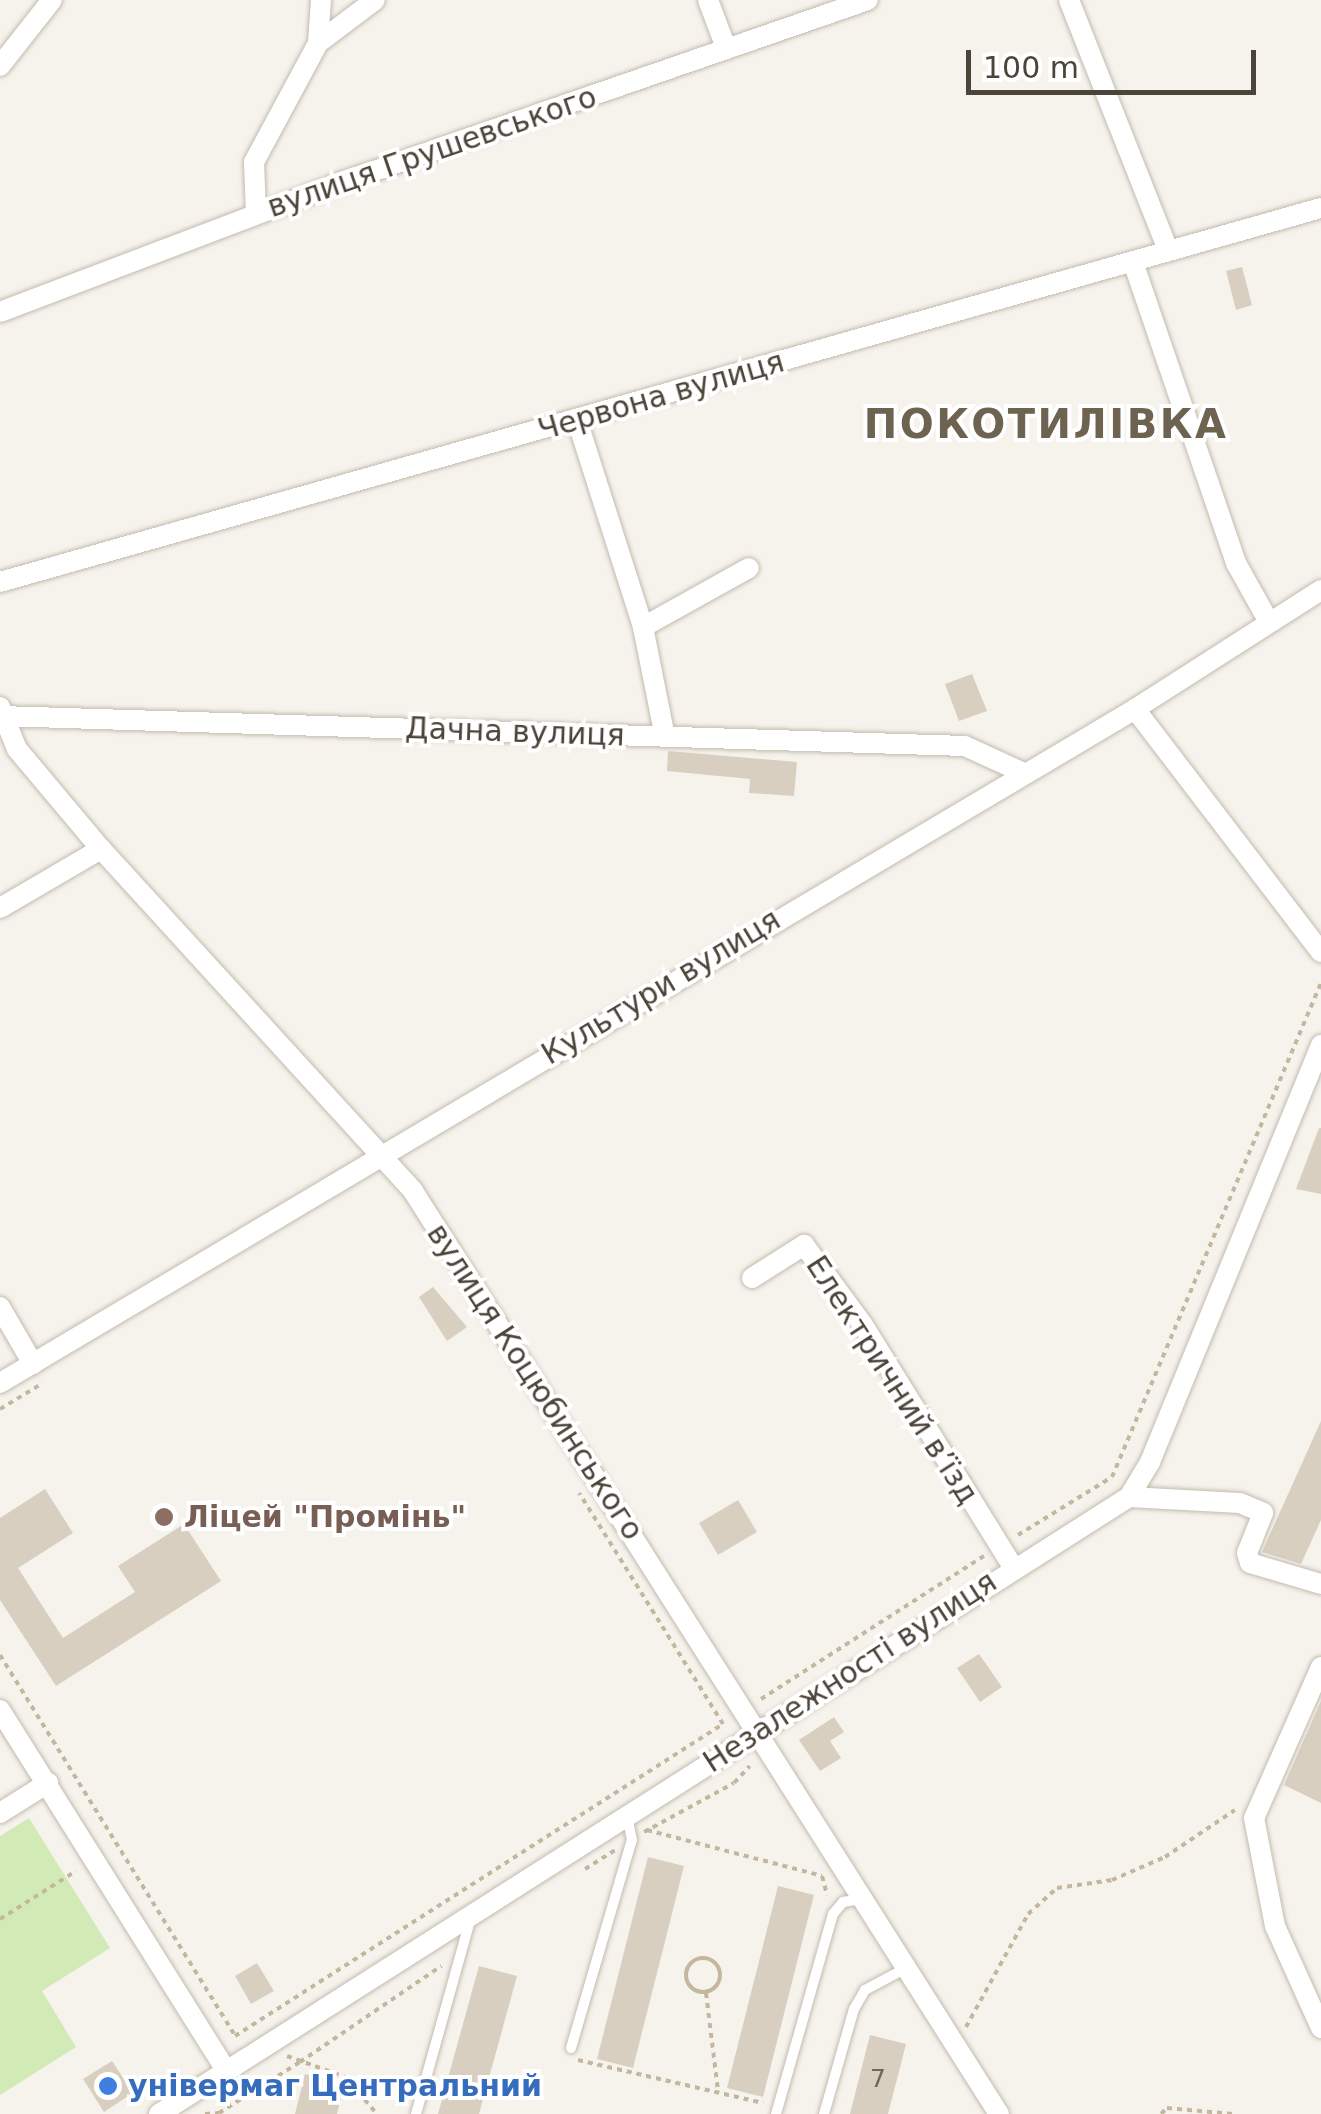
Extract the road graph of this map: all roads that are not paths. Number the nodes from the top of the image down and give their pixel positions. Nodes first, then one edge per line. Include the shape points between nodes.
1 (52, 0) edge
2 (321, 0) edge
3 (374, 0) edge
4 (708, 0) edge
5 (868, 0) edge
6 (1070, 0) edge
7 (318, 43) junction
8 (726, 48) junction
9 (0, 66) edge
10 (1321, 208) edge
11 (256, 214) junction
12 (1168, 250) junction
13 (1132, 262) junction
14 (0, 312) edge
15 (577, 420) junction
16 (749, 568) dead end
17 (0, 582) edge
18 (1321, 590) edge
19 (1269, 622) junction
20 (643, 627) junction
21 (0, 708) edge
22 (1134, 709) junction
23 (0, 716) edge
24 (665, 737) junction
25 (1024, 773) junction
26 (101, 849) junction
27 (0, 908) edge
28 (1321, 952) edge
29 (1321, 1045) edge
30 (378, 1154) junction
31 (752, 1278) dead end
32 (0, 1308) edge
33 (39, 1373) junction
34 (0, 1384) edge
35 (1129, 1497) junction
36 (1013, 1567) junction
37 (1321, 1584) edge
38 (1321, 1667) edge
39 (0, 1710) edge
40 (760, 1732) junction
41 (48, 1783) junction
42 (0, 1813) edge
43 (626, 1817) junction
44 (864, 1898) junction
45 (471, 1915) junction
46 (907, 1967) junction
47 (1321, 2028) edge
48 (571, 2048) road end
49 (226, 2070) junction
50 (777, 2110) edge
51 (159, 2114) edge
52 (416, 2114) edge
53 (824, 2114) edge
54 (999, 2114) edge

1 - 9 street
2 - 7 street
3 - 7 street
4 - 8 street
5 - 8 street, вулиця Грушевського
6 - 12 street
7 - 11 street via 254,162
8 - 11 street, вулиця Грушевського
10 - 12 street, Червона вулиця
11 - 14 street, вулиця Грушевського
12 - 13 street, Червона вулиця
13 - 15 street, Червона вулиця
13 - 19 street via 1236,564
15 - 17 street, Червона вулиця
15 - 20 street
16 - 20 street
18 - 19 street, Культури вулиця
19 - 22 street, Культури вулиця
20 - 24 street
21 - 23 street, вулиця Коцюбинського
22 - 25 street, Культури вулиця
22 - 28 street
23 - 24 street, Дачна вулиця
23 - 26 street, вулиця Коцюбинського via 18,749
24 - 25 street, Дачна вулиця via 965,746
25 - 30 street, Культури вулиця
26 - 27 street
26 - 30 street, вулиця Коцюбинського
29 - 35 street, Незалежності вулиця via 1150,1462
30 - 33 street, Культури вулиця
30 - 40 street, вулиця Коцюбинського via 413,1192
31 - 36 street, Електричний в’їзд via 804,1245 863,1324
32 - 33 street
33 - 34 street, Культури вулиця
35 - 36 street, Незалежності вулиця
35 - 37 street via 1263,1513 1247,1553 1250,1563
36 - 40 street, Незалежності вулиця
38 - 47 street via 1254,1818 1275,1926
39 - 41 street
40 - 43 street, Незалежності вулиця
40 - 44 street, вулиця Коцюбинського
41 - 42 street
41 - 49 street
43 - 45 street, Незалежності вулиця
43 - 48 lane via 632,1840
44 - 46 street, вулиця Коцюбинського
44 - 50 lane via 843,1902 833,1914
45 - 49 street, Незалежності вулиця
45 - 52 lane
46 - 53 lane via 865,1990 854,2009
46 - 54 street, вулиця Коцюбинського
49 - 51 street, Незалежності вулиця

